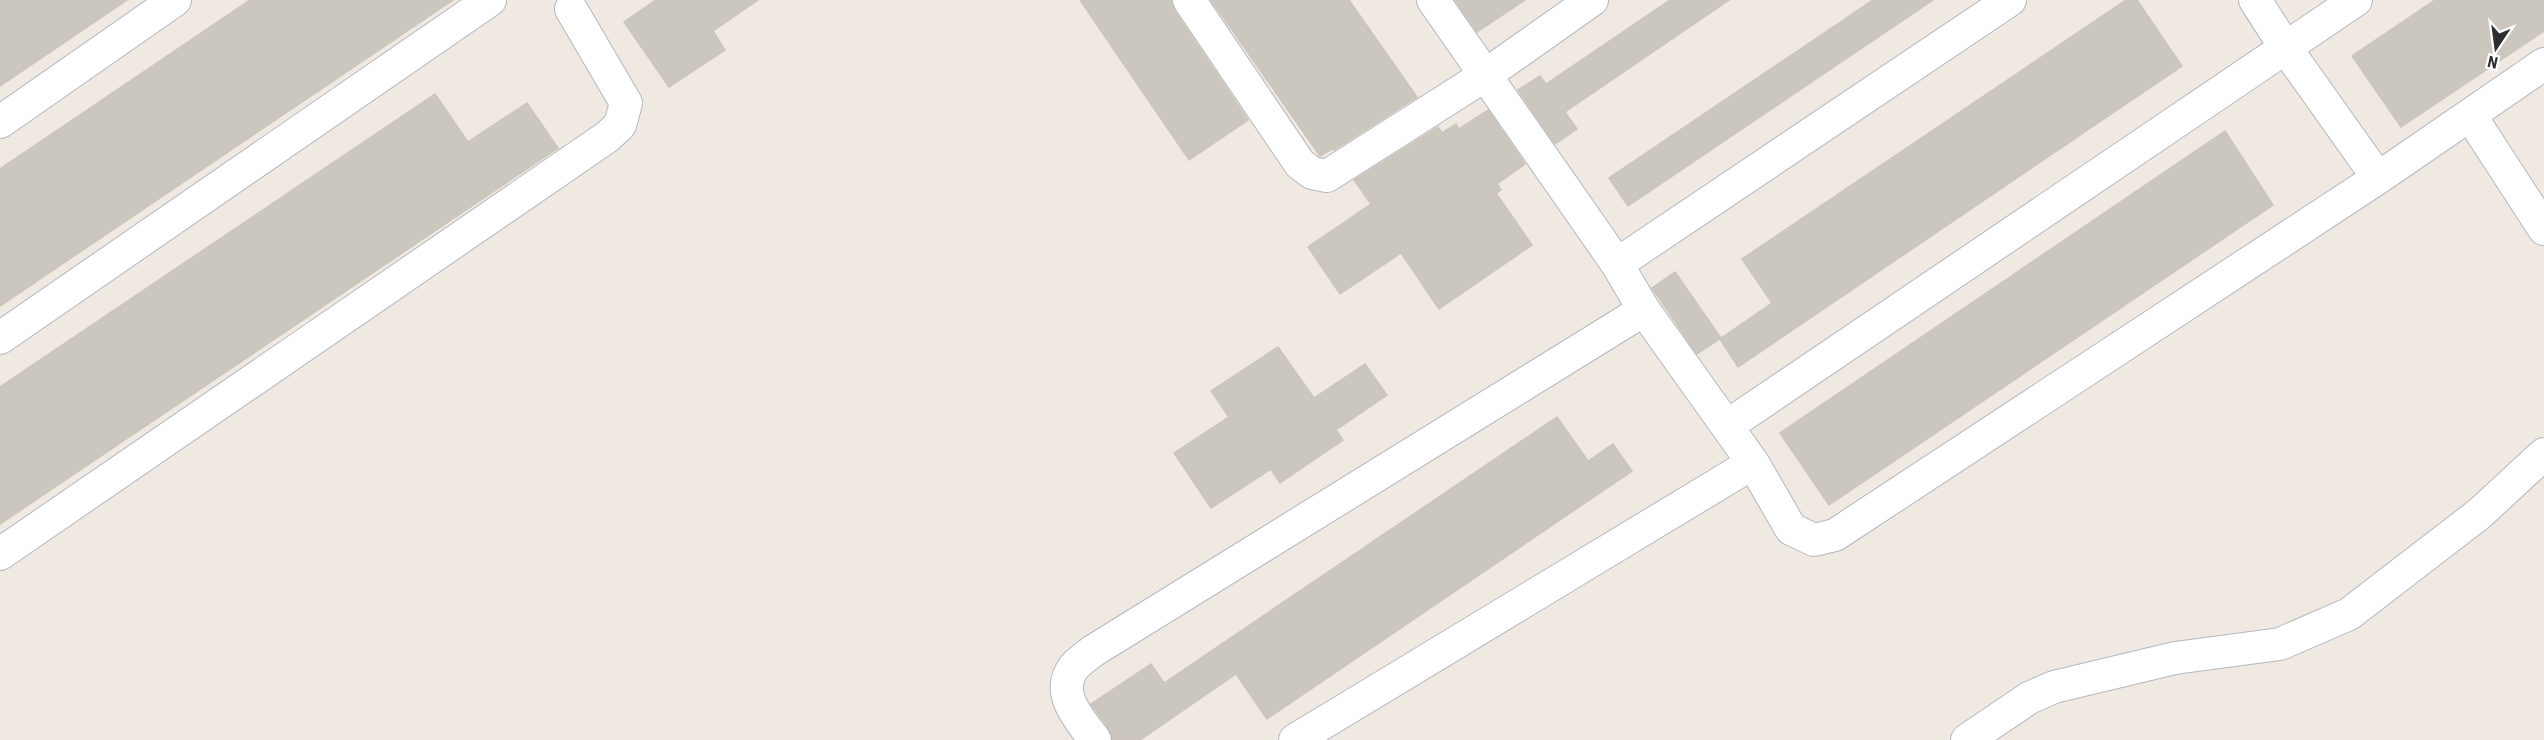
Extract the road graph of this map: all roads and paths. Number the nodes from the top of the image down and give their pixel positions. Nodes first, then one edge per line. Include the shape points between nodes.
1 (175, 0) edge
2 (490, 0) edge
3 (1189, 0) edge
4 (1432, 0) edge
5 (1592, 0) edge
6 (2010, 0) edge
7 (2255, 0) edge
8 (2356, 0) edge
9 (573, 3) edge
10 (2285, 47) junction
11 (2544, 64) edge
12 (1484, 76) junction
13 (2470, 115) junction
14 (0, 122) edge
15 (2378, 178) junction
16 (2544, 229) edge
17 (1617, 264) junction
18 (1644, 310) junction
19 (0, 338) edge
20 (1727, 426) junction
21 (2544, 454) edge
22 (1753, 463) junction
23 (0, 554) edge
24 (1095, 740) edge
25 (1295, 740) edge
26 (1966, 740) edge

1 - 14 street
2 - 19 street
3 - 12 street via 1300,164 1319,175 1327,176 1341,168
4 - 12 street
5 - 12 street
6 - 17 street
7 - 10 street
8 - 10 street
9 - 23 street via 626,103 620,125 607,138
10 - 15 street
10 - 20 street
11 - 13 street
12 - 17 street
13 - 15 street
13 - 16 street
15 - 22 street via 1835,536 1814,540 1791,529
17 - 18 street
18 - 20 street
18 - 24 street via 1093,651 1074,666 1067,690 1071,708
20 - 22 street
21 - 26 street via 2479,514 2349,614 2280,644 2175,658 2054,687 2029,698
22 - 25 street

